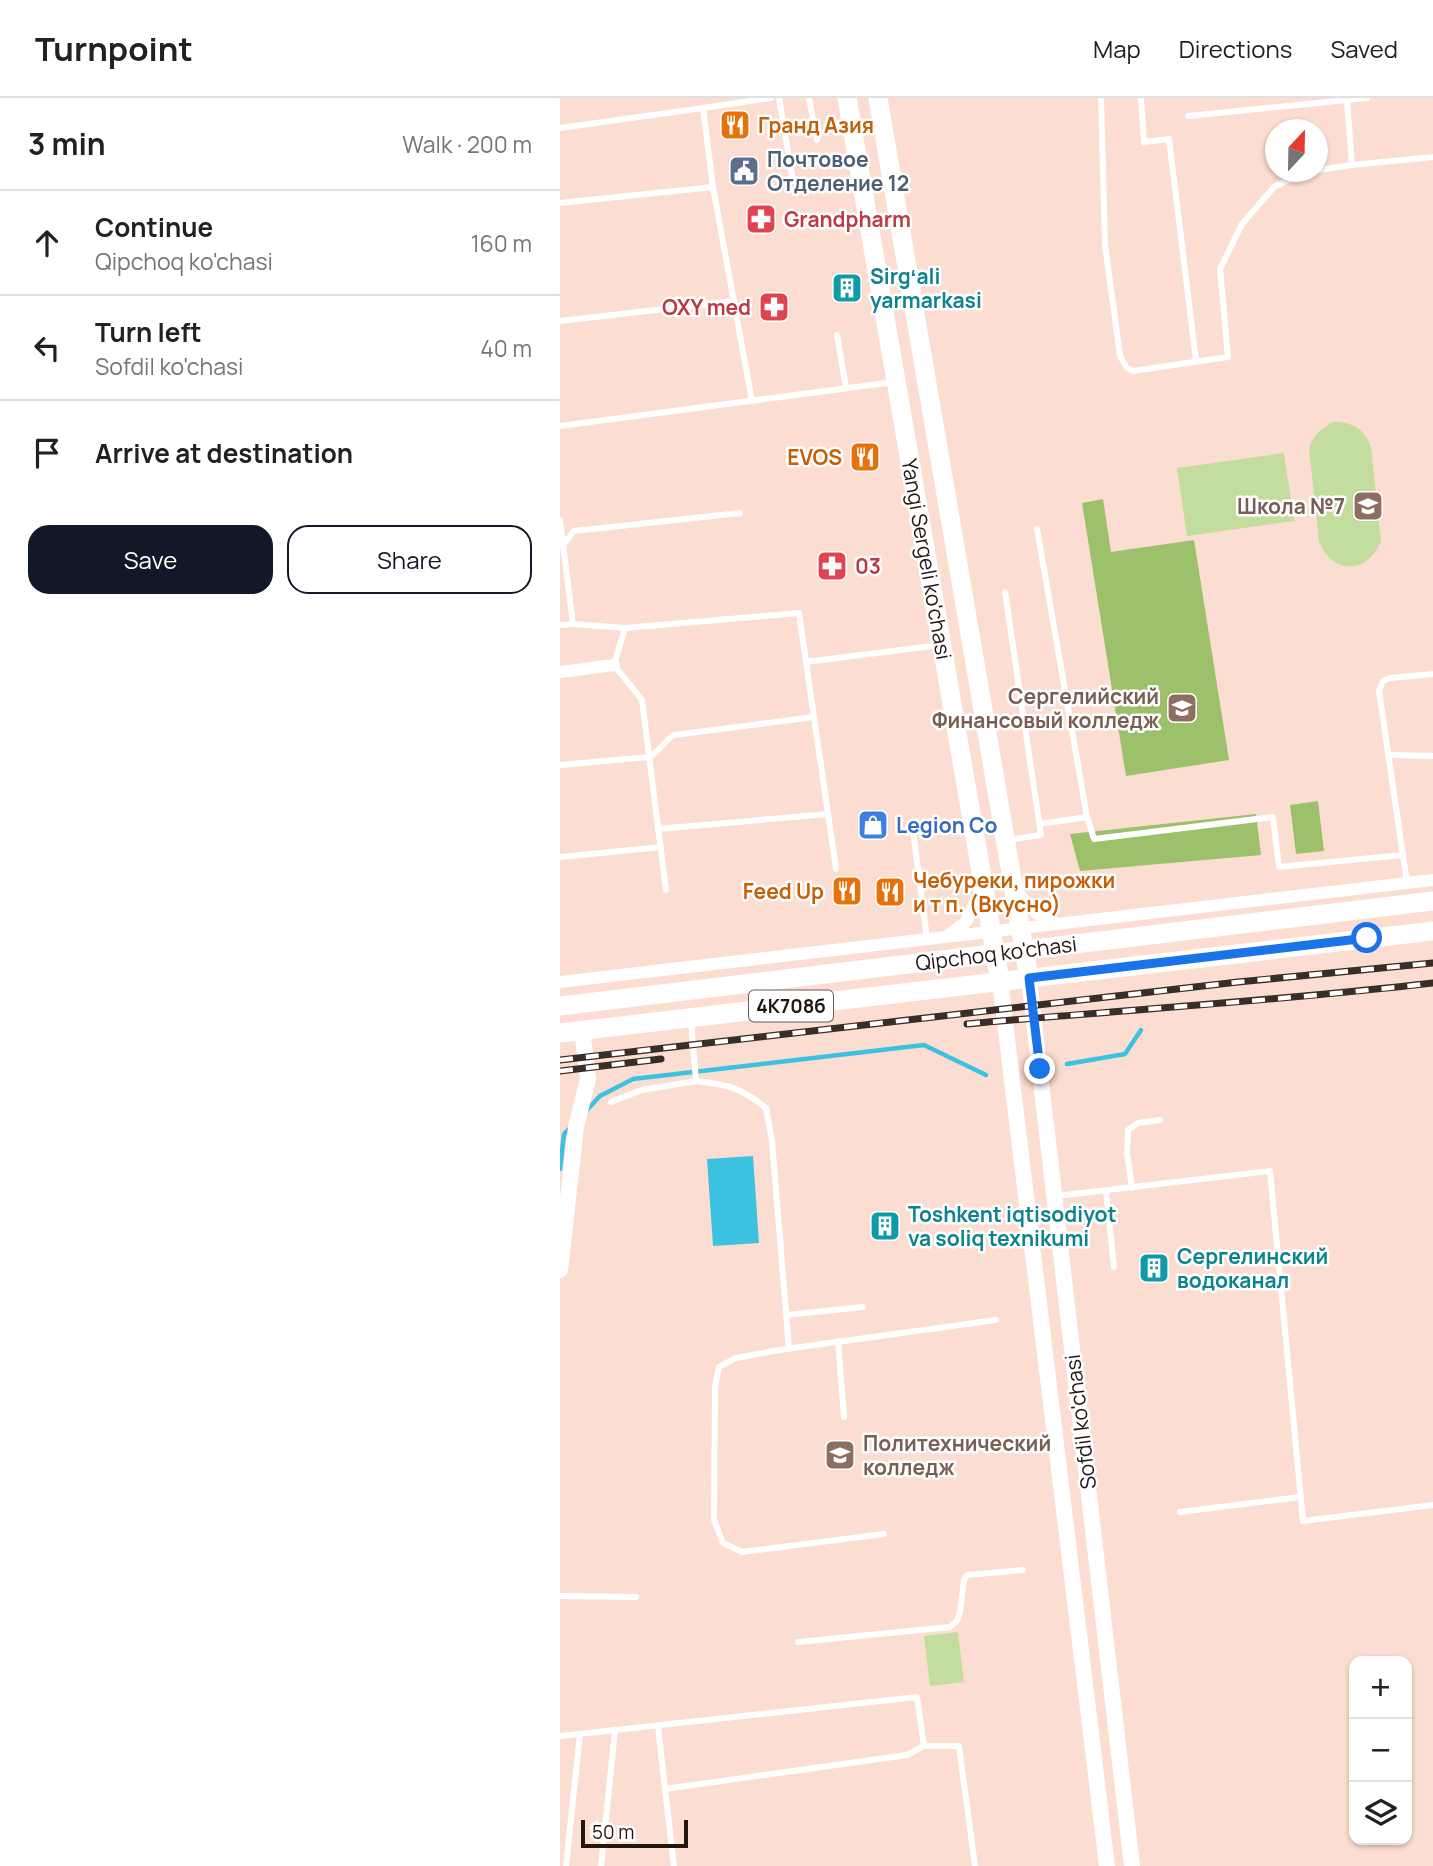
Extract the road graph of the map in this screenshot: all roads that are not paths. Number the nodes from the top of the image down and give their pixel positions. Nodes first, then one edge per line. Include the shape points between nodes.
1 (771, 98) edge
2 (779, 98) edge
3 (809, 98) edge
4 (847, 98) edge
5 (878, 98) edge
6 (1101, 98) edge
7 (1141, 98) edge
8 (1367, 98) edge
9 (1347, 100) junction
10 (703, 108) junction
11 (1188, 116) dead end
12 (560, 128) edge
13 (817, 140) dead end
14 (1433, 157) edge
15 (1352, 165) junction
16 (1328, 169) edge
17 (793, 181) dead end
18 (1284, 182) edge
19 (713, 187) junction
20 (560, 203) edge
21 (734, 301) junction
22 (560, 321) edge
23 (837, 335) dead end
24 (1196, 361) junction
25 (896, 382) junction
26 (846, 388) junction
27 (752, 401) junction
28 (560, 426) edge
29 (740, 513) dead end
30 (560, 520) edge
31 (1037, 529) dead end
32 (563, 545) junction
33 (1005, 592) dead end
34 (573, 624) junction
35 (560, 625) edge
36 (625, 628) junction
37 (942, 644) junction
38 (806, 662) junction
39 (614, 665) junction
40 (560, 672) edge
41 (1433, 674) edge
42 (814, 718) junction
43 (1388, 755) junction
44 (1433, 756) edge
45 (649, 757) junction
46 (560, 765) edge
47 (828, 814) junction
48 (1087, 817) junction
49 (912, 823) dead end
50 (1040, 824) junction
51 (659, 829) junction
52 (1005, 840) junction
53 (661, 847) junction
54 (1403, 855) junction
55 (560, 858) edge
56 (836, 869) dead end
57 (1012, 878) junction
58 (1433, 880) edge
59 (983, 882) junction
60 (1408, 883) junction
61 (666, 890) dead end
62 (1433, 901) edge
63 (1363, 909) junction
64 (1058, 925) junction
65 (1021, 929) junction
66 (1433, 930) edge
67 (992, 932) junction
68 (945, 937) junction
69 (1367, 938) junction
70 (927, 939) junction
71 (1024, 950) junction
72 (995, 953) junction
73 (1029, 978) junction
74 (1000, 981) junction
75 (560, 982) edge
76 (639, 995) junction
77 (560, 1006) edge
78 (690, 1018) junction
79 (643, 1023) junction
80 (582, 1030) junction
81 (560, 1033) edge
82 (1037, 1048) junction
83 (1008, 1052) junction
84 (696, 1082) junction
85 (611, 1102) dead end
86 (1160, 1120) dead end
87 (1132, 1188) junction
88 (1106, 1191) junction
89 (1054, 1197) junction
90 (1114, 1267) dead end
91 (560, 1270) edge
92 (863, 1307) dead end
93 (786, 1315) junction
94 (996, 1320) dead end
95 (838, 1341) junction
96 (789, 1349) junction
97 (844, 1417) dead end
98 (1301, 1497) junction
99 (1433, 1504) edge
100 (1180, 1512) dead end
101 (1091, 1518) junction
102 (1065, 1522) junction
103 (884, 1534) dead end
104 (1023, 1570) dead end
105 (560, 1596) edge
106 (636, 1597) dead end
107 (798, 1642) dead end
108 (658, 1726) junction
109 (614, 1731) junction
110 (580, 1734) junction
111 (560, 1736) edge
112 (924, 1746) junction
113 (665, 1789) junction
114 (566, 1866) edge
115 (601, 1866) edge
116 (674, 1866) edge
117 (975, 1866) edge
118 (1107, 1866) edge
119 (1132, 1866) edge

1 - 10 lane
2 - 17 lane
3 - 13 lane
4 - 25 main road, Yangi Sergeli ko'chasi
5 - 52 main road, Yangi Sergeli ko'chasi
6 - 24 lane via 1105,244 1120,356 1127,368 1142,372
7 - 24 lane via 1144,142 1169,139
8 - 9 lane
9 - 11 lane
9 - 15 lane
10 - 12 lane
10 - 19 lane
14 - 15 lane
15 - 16 lane
18 - 24 lane via 1274,187 1242,224 1220,269 1228,357
19 - 20 lane
19 - 21 lane
21 - 22 lane
21 - 27 lane
23 - 26 lane
25 - 26 lane
25 - 37 main road, Yangi Sergeli ko'chasi
26 - 27 lane
27 - 28 lane
29 - 32 lane via 574,531
30 - 32 lane
31 - 48 lane
32 - 34 lane
33 - 50 lane
34 - 35 lane
34 - 36 lane
36 - 38 lane via 799,613
36 - 39 lane
37 - 38 lane
37 - 59 main road, Yangi Sergeli ko'chasi
38 - 42 lane
39 - 40 street
39 - 45 lane via 642,700
41 - 43 lane via 1383,681 1380,691
42 - 45 lane via 674,735
42 - 47 lane
43 - 44 lane
43 - 54 lane
45 - 46 lane
45 - 51 lane
47 - 51 lane
47 - 56 lane
48 - 50 lane
48 - 54 lane via 1094,839 1273,817 1279,867
49 - 70 lane
50 - 52 lane via 1041,835
51 - 53 lane
52 - 57 main road, Yangi Sergeli ko'chasi
53 - 55 lane
53 - 61 lane
54 - 60 lane
57 - 64 street, Qipchoq ko'chasi via 1027,906
57 - 65 main road, Yangi Sergeli ko'chasi
58 - 60 street, Qipchoq ko'chasi
59 - 67 main road, Yangi Sergeli ko'chasi
59 - 68 street, Qipchoq ko'chasi via 966,922
60 - 64 street, Qipchoq ko'chasi
62 - 63 main road, Qipchoq ko'chasi
63 - 69 main road
63 - 71 main road, Qipchoq ko'chasi
64 - 65 street, Qipchoq ko'chasi
65 - 67 street, Qipchoq ko'chasi
65 - 71 main road, Yangi Sergeli ko'chasi
66 - 69 main road, Qipchoq ko'chasi
67 - 68 street, Qipchoq ko'chasi
67 - 72 main road, Yangi Sergeli ko'chasi
68 - 70 street, Qipchoq ko'chasi
69 - 73 main road, Qipchoq ko'chasi
70 - 75 street, Qipchoq ko'chasi
71 - 72 main road, Qipchoq ko'chasi
71 - 73 main road, Yangi Sergeli ko'chasi
71 - 74 main road
72 - 74 main road, Yangi Sergeli ko'chasi
72 - 76 main road, Qipchoq ko'chasi
73 - 74 main road, Qipchoq ko'chasi
73 - 82 street, Sofdil ko'chasi
74 - 78 main road, Qipchoq ko'chasi / 4К708б
74 - 83 street, Sofdil ko'chasi
76 - 77 main road, Qipchoq ko'chasi
76 - 79 main road
78 - 79 main road, Qipchoq ko'chasi / 4К708б
78 - 84 lane
79 - 80 main road, Qipchoq ko'chasi / 4К708б
80 - 81 main road, Qipchoq ko'chasi
80 - 91 street via 588,1079 578,1119
82 - 83 street
82 - 89 street, Sofdil ko'chasi
83 - 102 street, Sofdil ko'chasi
84 - 85 lane via 642,1090
84 - 93 lane via 746,1092 766,1108
86 - 87 lane via 1138,1123 1128,1130
87 - 88 lane
87 - 98 lane via 1270,1171
88 - 89 lane
88 - 90 lane
89 - 101 street, Sofdil ko'chasi
92 - 93 lane
93 - 96 lane
94 - 95 lane
95 - 96 lane
95 - 97 lane
96 - 103 lane via 736,1358 719,1367 714,1521 723,1543 742,1552
98 - 99 lane via 1303,1521
98 - 100 lane
101 - 102 street
101 - 119 street, Sofdil ko'chasi
102 - 118 street, Sofdil ko'chasi
104 - 107 lane via 967,1575 960,1612 950,1627
105 - 106 lane
108 - 109 lane
108 - 112 lane via 917,1698
108 - 113 lane
109 - 110 lane
109 - 115 lane
110 - 111 lane
110 - 114 lane
112 - 113 lane via 907,1755
112 - 117 lane via 959,1746
113 - 116 lane

